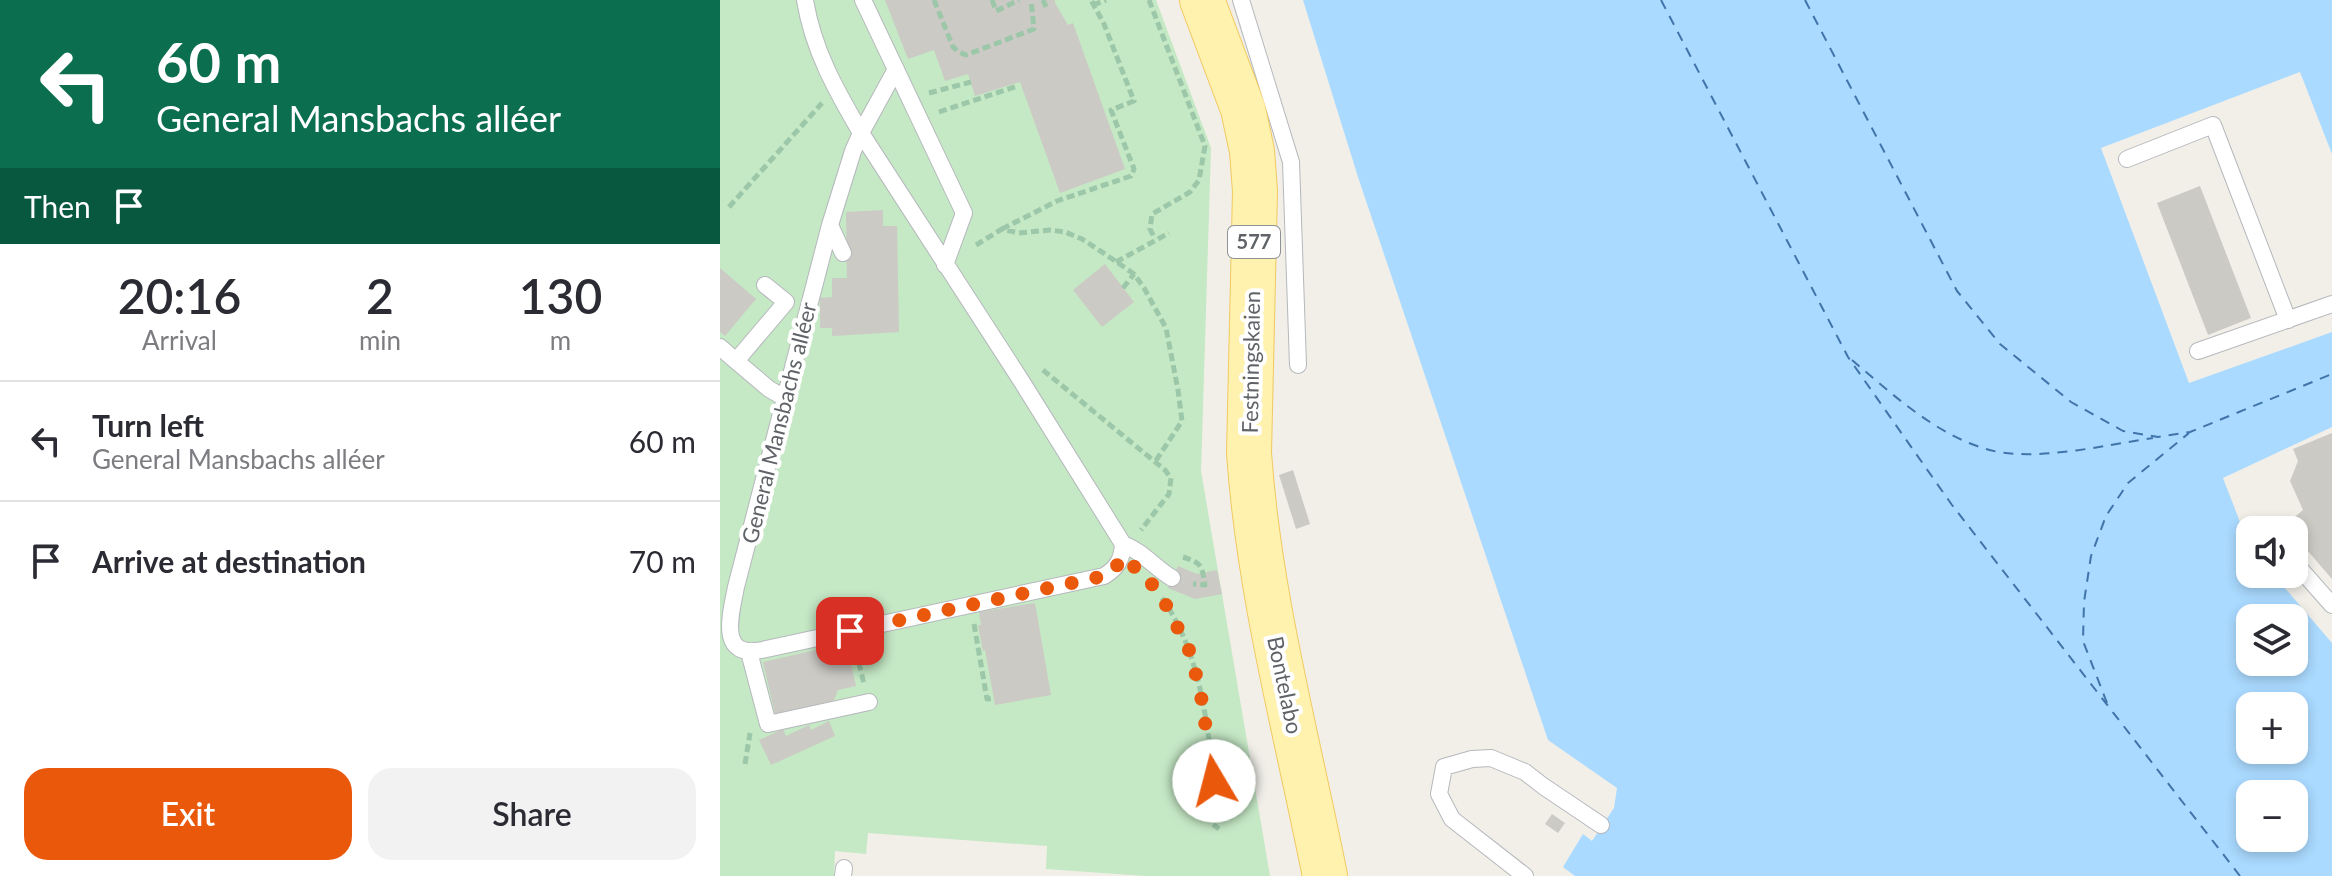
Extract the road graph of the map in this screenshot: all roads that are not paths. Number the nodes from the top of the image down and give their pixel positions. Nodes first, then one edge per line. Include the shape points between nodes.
1 (805, 0) edge
2 (863, 0) edge
3 (1202, 0) edge
4 (1241, 0) edge
5 (896, 69) junction
6 (861, 133) junction
7 (2127, 159) dead end
8 (830, 225) junction
9 (843, 253) dead end
10 (945, 265) junction
11 (765, 285) dead end
12 (2332, 304) edge
13 (2288, 320) junction
14 (720, 347) edge
15 (2198, 351) dead end
16 (736, 361) junction
17 (1298, 365) dead end
18 (785, 398) junction
19 (1252, 492) joint
20 (1123, 551) junction
21 (1172, 578) dead end
22 (2308, 578) edge
23 (2332, 605) edge
24 (725, 649) edge
25 (749, 652) junction
26 (760, 691) junction
27 (743, 696) dead end
28 (869, 702) dead end
29 (1601, 825) dead end
30 (1325, 876) edge
31 (1525, 876) edge

1 - 6 lane via 818,53
2 - 5 lane
3 - 19 main road, Festningskaien / 577 via 1243,109 1252,151
4 - 17 lane via 1291,162
5 - 6 lane, General Mansbachs alléer
5 - 10 lane via 964,213
6 - 8 lane, General Mansbachs alléer
6 - 10 lane
7 - 13 lane via 2213,125
8 - 9 lane
8 - 18 lane, General Mansbachs alléer
10 - 20 lane
11 - 16 lane via 786,302
12 - 13 lane
13 - 15 lane
14 - 16 lane
16 - 18 lane
18 - 24 lane, General Mansbachs alléer
19 - 30 main road, Bontelabo / 577 via 1264,586
20 - 21 lane via 1134,548
20 - 25 lane, General Mansbachs alléer via 1115,569 1104,576
22 - 23 lane
24 - 25 lane, General Mansbachs alléer
25 - 26 lane
26 - 27 lane
26 - 28 lane via 770,729
29 - 31 lane via 1525,772 1491,758 1444,767 1439,794 1452,819

